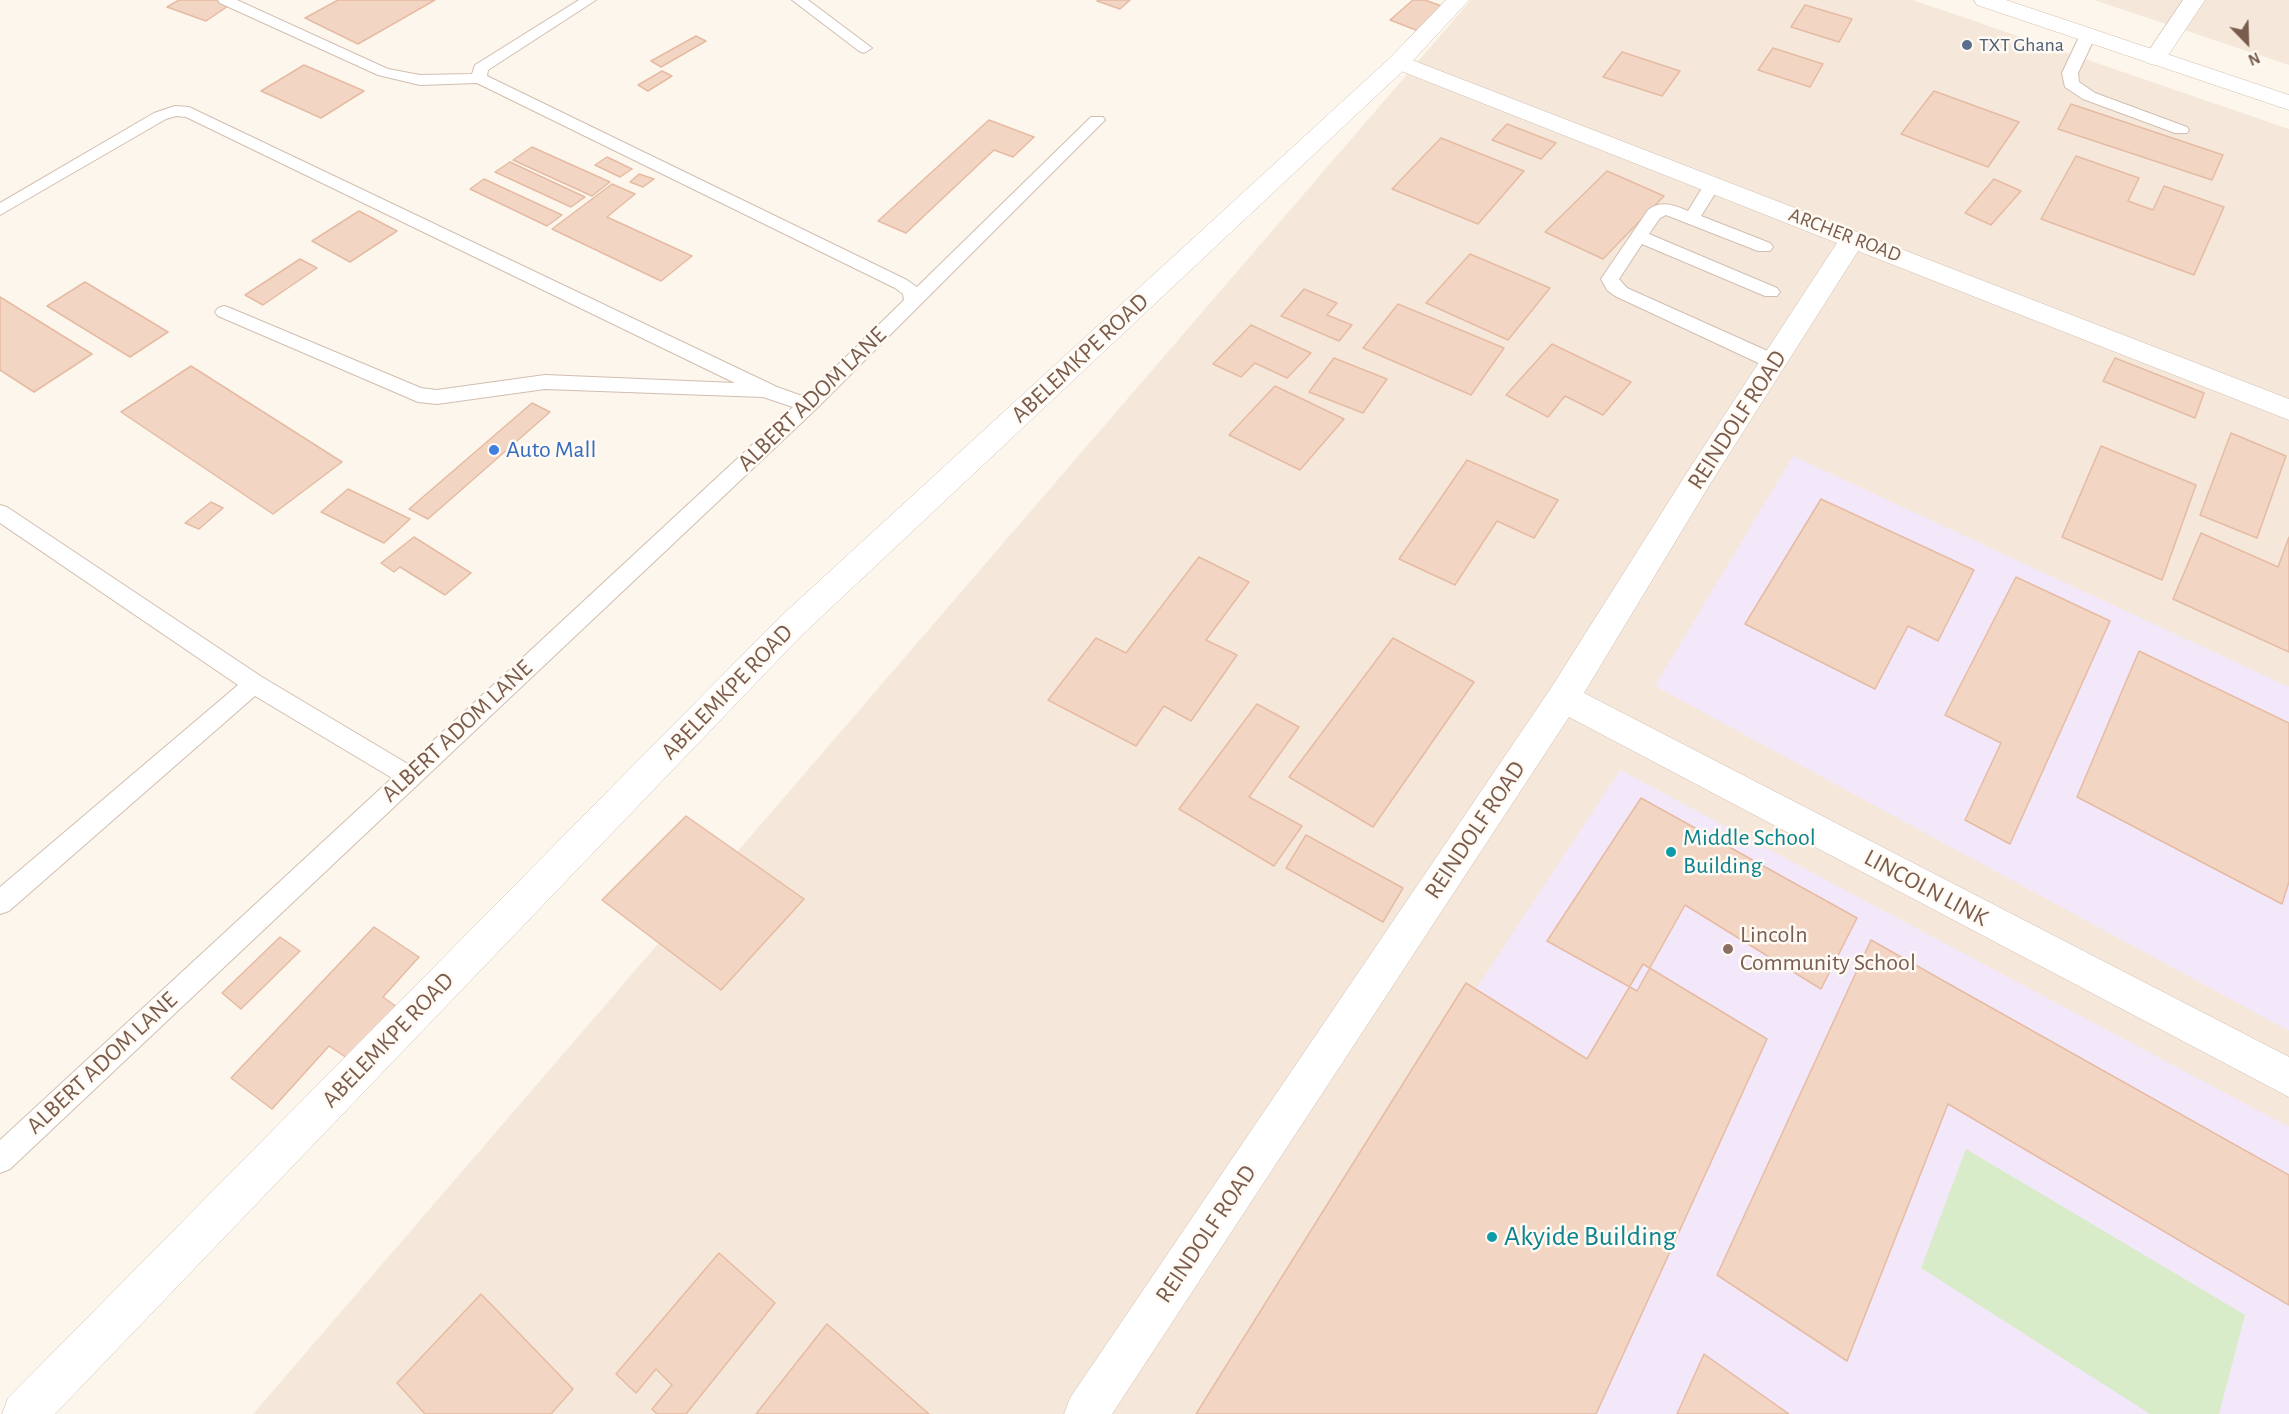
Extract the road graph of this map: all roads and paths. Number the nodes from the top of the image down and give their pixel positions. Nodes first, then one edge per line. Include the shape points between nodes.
1 (225, 0) edge
2 (589, 0) edge
3 (799, 0) edge
4 (1458, 0) edge
5 (1985, 0) edge
6 (2194, 0) edge
7 (2088, 35) junction
8 (864, 48) dead end
9 (2155, 58) junction
10 (1399, 62) junction
11 (479, 78) junction
12 (2289, 104) edge
13 (1097, 120) dead end
14 (2181, 130) dead end
15 (1713, 184) junction
16 (0, 210) edge
17 (1691, 219) junction
18 (1639, 236) junction
19 (1853, 238) junction
20 (1764, 247) dead end
21 (1771, 292) dead end
22 (913, 301) junction
23 (224, 312) dead end
24 (1774, 362) junction
25 (770, 392) junction
26 (808, 405) junction
27 (2289, 410) edge
28 (0, 513) edge
29 (254, 684) junction
30 (1563, 698) junction
31 (408, 776) junction
32 (0, 903) edge
33 (2289, 1078) edge
34 (0, 1159) edge
35 (24, 1414) edge
36 (1086, 1414) edge

1 - 11 lane via 400,78 420,82
2 - 11 lane via 480,68
3 - 8 lane
4 - 10 street, ABELEMKPE ROAD
5 - 7 street
6 - 9 street
7 - 9 street
7 - 14 lane via 2070,74 2071,84 2089,96
9 - 12 street
10 - 15 street, ARCHER ROAD
10 - 35 street, ABELEMKPE ROAD via 790,627
11 - 22 lane via 901,284 911,291
13 - 22 lane, ALBERT ADOM LANE
15 - 17 lane
15 - 19 street, ARCHER ROAD
16 - 25 lane via 160,116 189,112
17 - 18 lane via 1667,209 1659,210
17 - 20 lane
18 - 21 lane
18 - 24 lane via 1610,279 1613,286
19 - 24 street, REINDOLF ROAD
19 - 27 street, ARCHER ROAD
22 - 26 lane, ALBERT ADOM LANE
23 - 25 lane via 418,395 437,397 545,382
24 - 30 street, REINDOLF ROAD
25 - 26 lane
26 - 31 lane, ALBERT ADOM LANE
28 - 29 lane
29 - 31 lane
29 - 32 lane
30 - 33 street, LINCOLN LINK
30 - 36 street, REINDOLF ROAD
31 - 34 lane, ALBERT ADOM LANE

